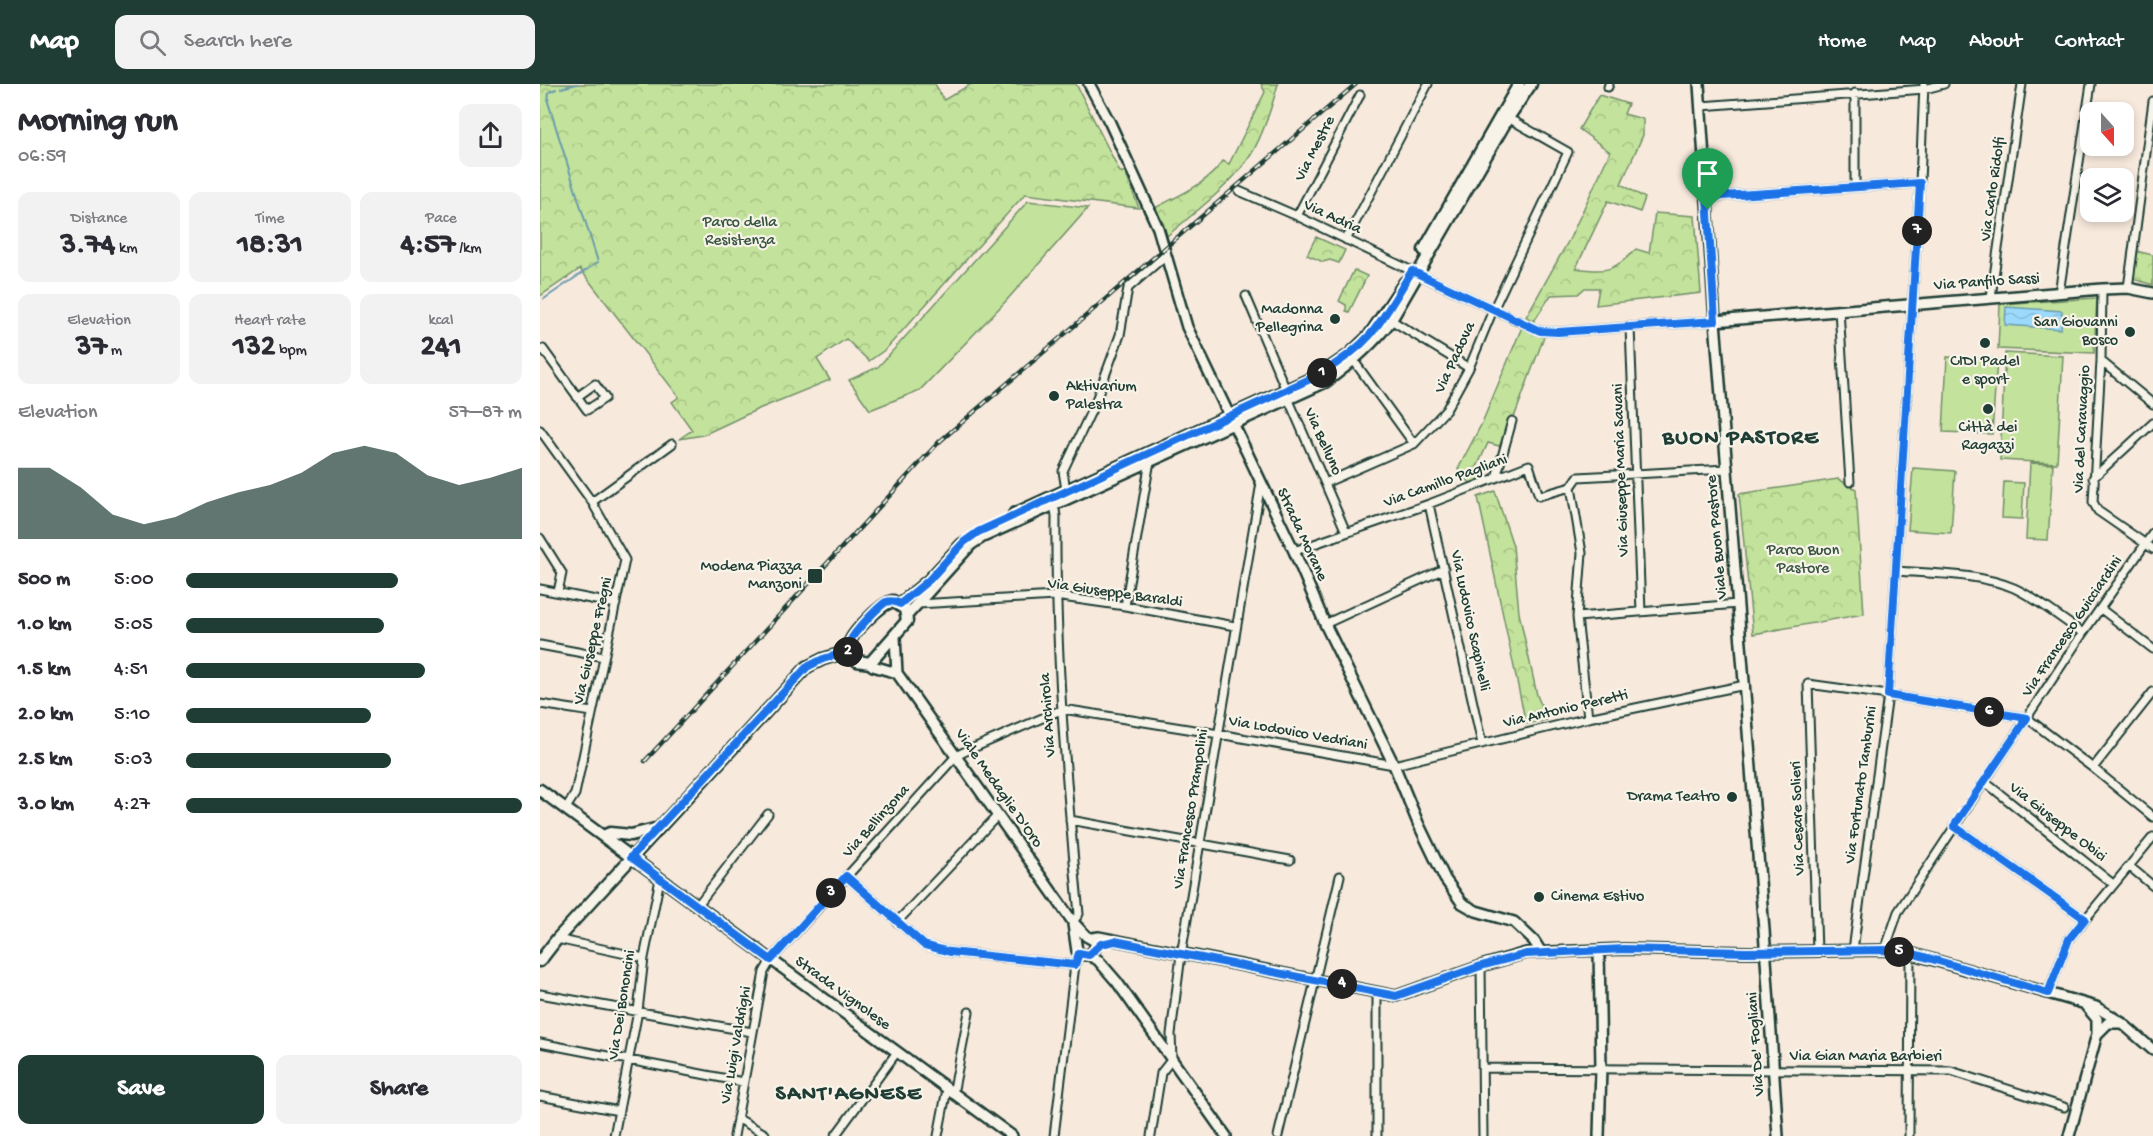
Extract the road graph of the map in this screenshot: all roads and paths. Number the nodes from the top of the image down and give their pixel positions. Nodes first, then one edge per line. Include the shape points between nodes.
1 (1089, 84) edge
2 (1428, 84) edge
3 (1519, 84) edge
4 (1531, 84) edge
5 (1699, 84) edge
6 (1944, 84) edge
7 (2022, 84) edge
8 (2091, 84) edge
9 (1924, 86) edge
10 (1855, 93) junction
11 (1360, 94) dead end
12 (2153, 101) edge
13 (1701, 106) junction
14 (1505, 116) junction
15 (1920, 183) junction
16 (1855, 186) junction
17 (1239, 191) dead end
18 (1707, 197) junction
19 (1297, 216) junction
20 (1346, 240) junction
21 (1166, 255) junction
22 (1415, 273) junction
23 (2128, 288) junction
24 (2102, 289) junction
25 (2059, 293) junction
26 (2153, 293) edge
27 (1246, 296) dead end
28 (1991, 297) junction
29 (1912, 304) junction
30 (1493, 310) junction
31 (1839, 310) junction
32 (1388, 318) junction
33 (1715, 321) junction
34 (1630, 327) junction
35 (540, 351) edge
36 (1352, 358) junction
37 (2101, 361) junction
38 (1469, 368) junction
39 (1287, 394) junction
40 (578, 397) dead end
41 (2153, 404) edge
42 (1231, 420) junction
43 (1512, 421) dead end
44 (2153, 423) edge
45 (540, 430) edge
46 (672, 444) dead end
47 (1414, 444) junction
48 (1148, 457) junction
49 (1727, 469) junction
50 (1636, 474) junction
51 (1496, 478) junction
52 (2093, 478) junction
53 (1850, 482) dead end
54 (1261, 483) junction
55 (1325, 483) junction
56 (1571, 487) junction
57 (1066, 490) junction
58 (592, 502) junction
59 (1054, 504) junction
60 (1429, 504) junction
61 (1346, 532) junction
62 (2153, 533) edge
63 (540, 538) edge
64 (2146, 544) junction
65 (2153, 549) edge
66 (1294, 551) junction
67 (1444, 569) junction
68 (1896, 571) junction
69 (540, 589) edge
70 (558, 592) junction
71 (1055, 596) junction
72 (616, 604) junction
73 (900, 604) junction
74 (918, 604) junction
75 (1738, 604) junction
76 (1125, 606) junction
77 (2101, 609) junction
78 (1641, 612) junction
79 (907, 615) junction
80 (1577, 617) junction
81 (1325, 624) junction
82 (1235, 626) junction
83 (2084, 633) junction
84 (895, 637) junction
85 (540, 645) edge
86 (2153, 649) edge
87 (850, 651) junction
88 (604, 657) junction
89 (870, 663) junction
90 (897, 674) junction
91 (1745, 685) junction
92 (2153, 692) edge
93 (1888, 695) junction
94 (540, 704) edge
95 (1063, 709) junction
96 (592, 712) junction
97 (1587, 718) junction
98 (2027, 718) junction
99 (1219, 734) junction
100 (1482, 744) junction
101 (956, 756) junction
102 (1394, 765) junction
103 (2093, 768) junction
104 (1985, 782) junction
105 (540, 790) edge
106 (566, 808) junction
107 (768, 814) dead end
108 (998, 815) junction
109 (2153, 817) edge
110 (1070, 820) junction
111 (1954, 826) junction
112 (658, 828) junction
113 (603, 836) junction
114 (2153, 837) edge
115 (1200, 845) junction
116 (631, 857) junction
117 (1290, 860) dead end
118 (2129, 866) junction
119 (846, 876) junction
120 (1340, 876) dead end
121 (660, 879) junction
122 (2113, 884) junction
123 (2153, 886) edge
124 (697, 906) junction
125 (2085, 919) junction
126 (897, 922) junction
127 (1072, 922) junction
128 (1085, 938) junction
129 (557, 939) junction
130 (1115, 941) junction
131 (1599, 950) junction
132 (1853, 950) junction
133 (1885, 950) junction
134 (1766, 951) junction
135 (1816, 951) junction
136 (1541, 952) junction
137 (1091, 953) junction
138 (1911, 953) junction
139 (1181, 955) junction
140 (644, 958) junction
141 (771, 960) junction
142 (540, 961) edge
143 (1075, 965) junction
144 (1481, 966) junction
145 (1315, 978) junction
146 (1377, 992) junction
147 (2048, 993) junction
148 (540, 994) edge
149 (2084, 1004) junction
150 (638, 1011) junction
151 (969, 1012) dead end
152 (2122, 1023) junction
153 (752, 1032) junction
154 (2097, 1034) junction
155 (540, 1043) edge
156 (2153, 1050) edge
157 (897, 1052) junction
158 (1172, 1059) junction
159 (629, 1060) junction
160 (1483, 1068) junction
161 (1601, 1068) junction
162 (1909, 1069) junction
163 (1774, 1070) junction
164 (743, 1082) junction
165 (950, 1091) junction
166 (540, 1096) edge
167 (2064, 1107) dead end
168 (619, 1111) junction
169 (737, 1118) junction
170 (765, 1134) dead end
171 (614, 1136) edge
172 (734, 1136) edge
173 (835, 1136) edge
174 (938, 1136) edge
175 (1012, 1136) edge
176 (1054, 1136) edge
177 (1151, 1136) edge
178 (1226, 1136) edge
179 (1278, 1136) edge
180 (1377, 1136) edge
181 (1483, 1136) edge
182 (1599, 1136) edge
183 (1778, 1136) edge
184 (1909, 1136) edge
185 (2069, 1136) edge

1 - 21 street, Strada Morane via 1149,207
2 - 20 street
3 - 14 main road
4 - 14 main road
5 - 13 street, Viale Buon Pastore
6 - 9 street
7 - 28 street, Via Carlo Ridolfi
8 - 25 street
9 - 10 street
9 - 15 street, Via Fortunato Tamburini
10 - 13 street
10 - 16 street
11 - 19 street, Via Mestre
12 - 23 street
13 - 18 street, Viale Buon Pastore
14 - 22 main road
14 - 30 street, Via Padova via 1568,152
15 - 16 street
15 - 29 street, Via Fortunato Tamburini
16 - 18 street
17 - 19 street, Via Adria
18 - 33 street, Viale Buon Pastore
19 - 20 street, Via Adria
20 - 22 street, Via Adria
21 - 42 street, Strada Morane via 1188,327
21 - 57 street via 1128,288 1120,335 1063,471
22 - 30 street, Via Adria
22 - 32 main road
23 - 24 street, Via Panfilo Sassi
23 - 26 street, Via Panfilo Sassi
24 - 25 street, Via Panfilo Sassi
24 - 37 street, Via del Caravaggio
25 - 28 street, Via Panfilo Sassi
27 - 39 street, Via Belluno
28 - 29 street, Via Panfilo Sassi
29 - 31 street, Via Panfilo Sassi
29 - 68 street, Via Fortunato Tamburini
30 - 34 street, Via Adria via 1540,331
30 - 38 street, Via Padova
31 - 33 street, Via Panfilo Sassi
31 - 53 street
32 - 36 main road
32 - 38 street
33 - 34 street, Via Adria
33 - 49 street, Viale Buon Pastore
34 - 50 street, Via Giuseppe Maria Savani
35 - 40 street via 543,349
36 - 39 main road
36 - 47 street
37 - 41 street
37 - 52 street, Via del Caravaggio
38 - 47 street, Via Padova via 1446,410
39 - 42 main road
39 - 55 street, Via Belluno
42 - 48 main road
42 - 54 street, Strada Morane
43 - 51 street
44 - 52 street
45 - 58 street, Via Giuseppe Fregni
46 - 58 street
47 - 55 street, Via Padova
48 - 57 main road
48 - 59 main road
48 - 76 street
49 - 50 street, Via Camillo Pagliani
49 - 75 street, Viale Buon Pastore
50 - 56 street, Via Camillo Pagliani via 1578,477
50 - 78 street, Via Giuseppe Maria Savani
51 - 56 street, Via Camillo Pagliani via 1529,465 1539,496
51 - 60 street, Via Camillo Pagliani
52 - 64 street, Via del Caravaggio via 2092,498 2098,511
54 - 66 street, Strada Morane
54 - 82 street, Via Francesco Prampolini
55 - 61 street, Via Belluno
56 - 80 street via 1582,553
57 - 73 main road via 978,532
58 - 72 street, Via Giuseppe Fregni via 624,557
59 - 71 street, Via Archirola
59 - 74 main road via 971,544
60 - 61 street, Via Camillo Pagliani
60 - 67 street, Via Ludovico Scapinelli
61 - 66 street, Via Camillo Pagliani
62 - 64 street, Via Francesco Guicciardini
63 - 70 street via 562,573
64 - 65 street, Via del Caravaggio
64 - 77 street, Via Francesco Guicciardini
66 - 81 street, Strada Morane
67 - 81 street
67 - 100 street, Via Ludovico Scapinelli
68 - 83 street via 2001,584 2019,591
68 - 93 street, Via Fortunato Tamburini
69 - 70 street
70 - 72 street
71 - 74 street, Via Giuseppe Baraldi
71 - 76 street, Via Giuseppe Baraldi
71 - 95 street, Via Archirola
72 - 88 street, Via Giuseppe Fregni
73 - 79 main road
73 - 87 main road via 886,602 879,608 852,637
74 - 79 main road
75 - 78 street
75 - 91 street, Viale Buon Pastore
76 - 82 street, Via Giuseppe Baraldi
77 - 83 street, Via Francesco Guicciardini
77 - 86 street
78 - 80 street
79 - 84 main road
80 - 97 street
81 - 102 street, Strada Morane
82 - 99 street, Via Francesco Prampolini
83 - 98 street, Via Francesco Guicciardini
84 - 89 main road
84 - 90 street
85 - 88 street
87 - 89 main road via 857,661
87 - 112 main road via 807,667
88 - 96 street, Via Giuseppe Fregni
89 - 90 street
90 - 101 street, Viale Medaglie D'Oro
91 - 97 street, Via Antonio Peretti
91 - 134 street, Viale Buon Pastore
92 - 103 street
93 - 98 street
93 - 132 street, Via Fortunato Tamburini
93 - 135 street, Via Cesare Solieri via 1808,684
94 - 96 street
95 - 99 street, Via Lodovico Vedriani
95 - 101 street
95 - 110 street, Via Archirola
96 - 106 street, Via Giuseppe Fregni via 575,794
97 - 100 street, Via Antonio Peretti
98 - 103 street
98 - 104 street, Via Francesco Guicciardini
99 - 102 street, Via Lodovico Vedriani
99 - 115 street, Via Francesco Prampolini
100 - 102 street, Via Antonio Peretti
101 - 108 street, Viale Medaglie D'Oro
101 - 119 street, Via Bellinzona
102 - 136 street, Strada Morane via 1424,837 1456,897 1476,911 1514,922
103 - 109 street
104 - 111 street, Via Francesco Guicciardini
104 - 122 street, Via Giuseppe Obici
105 - 106 main road, Strada Vignolese
106 - 113 main road, Strada Vignolese
107 - 124 street
108 - 126 street
108 - 127 street, Viale Medaglie D'Oro
110 - 115 street
110 - 127 street, Via Archirola via 1079,914
111 - 125 street
111 - 133 street, Via Francesco Guicciardini via 1898,912
112 - 113 main road via 631,835
112 - 116 main road
113 - 116 main road, Strada Vignolese
114 - 118 street
115 - 117 street
115 - 139 street, Via Francesco Prampolini
116 - 121 street, Strada Vignolese
116 - 129 main road
118 - 122 street
118 - 123 street
119 - 126 street
119 - 141 street, Via Bellinzona
120 - 145 street
121 - 124 street, Strada Vignolese
121 - 140 street, Via Dei Bononcini
122 - 125 street
124 - 141 street, Strada Vignolese
125 - 147 street via 2069,939
126 - 143 street via 924,945 950,952
127 - 128 street, Viale Medaglie D'Oro
128 - 130 street
128 - 137 street
128 - 137 street via 1076,948
129 - 140 street
129 - 142 main road
130 - 137 street via 1101,944
130 - 139 street
131 - 134 street
131 - 136 street
131 - 161 street
132 - 133 street
132 - 135 street
133 - 138 street
134 - 135 street
134 - 163 street, Via De' Fogliani
136 - 144 street
137 - 143 street
137 - 158 street via 1118,982
138 - 147 street
138 - 162 street
139 - 145 street
139 - 158 street, Via Francesco Prampolini via 1171,1034
140 - 150 street, Via Dei Bononcini
141 - 153 street, Via Luigi Valdrighi via 764,972
141 - 157 street, Strada Vignolese
143 - 176 street
144 - 146 street via 1396,996
144 - 160 street
145 - 146 street
145 - 179 street
146 - 180 street
147 - 149 street
148 - 150 street
149 - 152 street via 2105,1011
149 - 154 street via 2097,1019
150 - 153 street
150 - 159 street, Via Dei Bononcini
151 - 165 street
152 - 154 street via 2108,1023
152 - 156 street
153 - 164 street, Via Luigi Valdrighi
154 - 185 street
155 - 159 street
157 - 165 street, Strada Vignolese
157 - 173 street
158 - 177 street, Via Francesco Prampolini via 1161,1073
158 - 178 street
159 - 164 street
159 - 168 street, Via Dei Bononcini
160 - 161 street, Via Gian Maria Barbieri
160 - 181 street
161 - 163 street, Via Gian Maria Barbieri
161 - 182 street
162 - 163 street, Via Gian Maria Barbieri
162 - 167 street, Via Gian Maria Barbieri via 1951,1071
162 - 184 street
163 - 183 street, Via De' Fogliani
164 - 169 street, Via Luigi Valdrighi
165 - 174 street
165 - 175 street, Strada Vignolese
166 - 168 street
168 - 171 street, Via Dei Bononcini
169 - 170 street
169 - 172 street, Via Luigi Valdrighi

